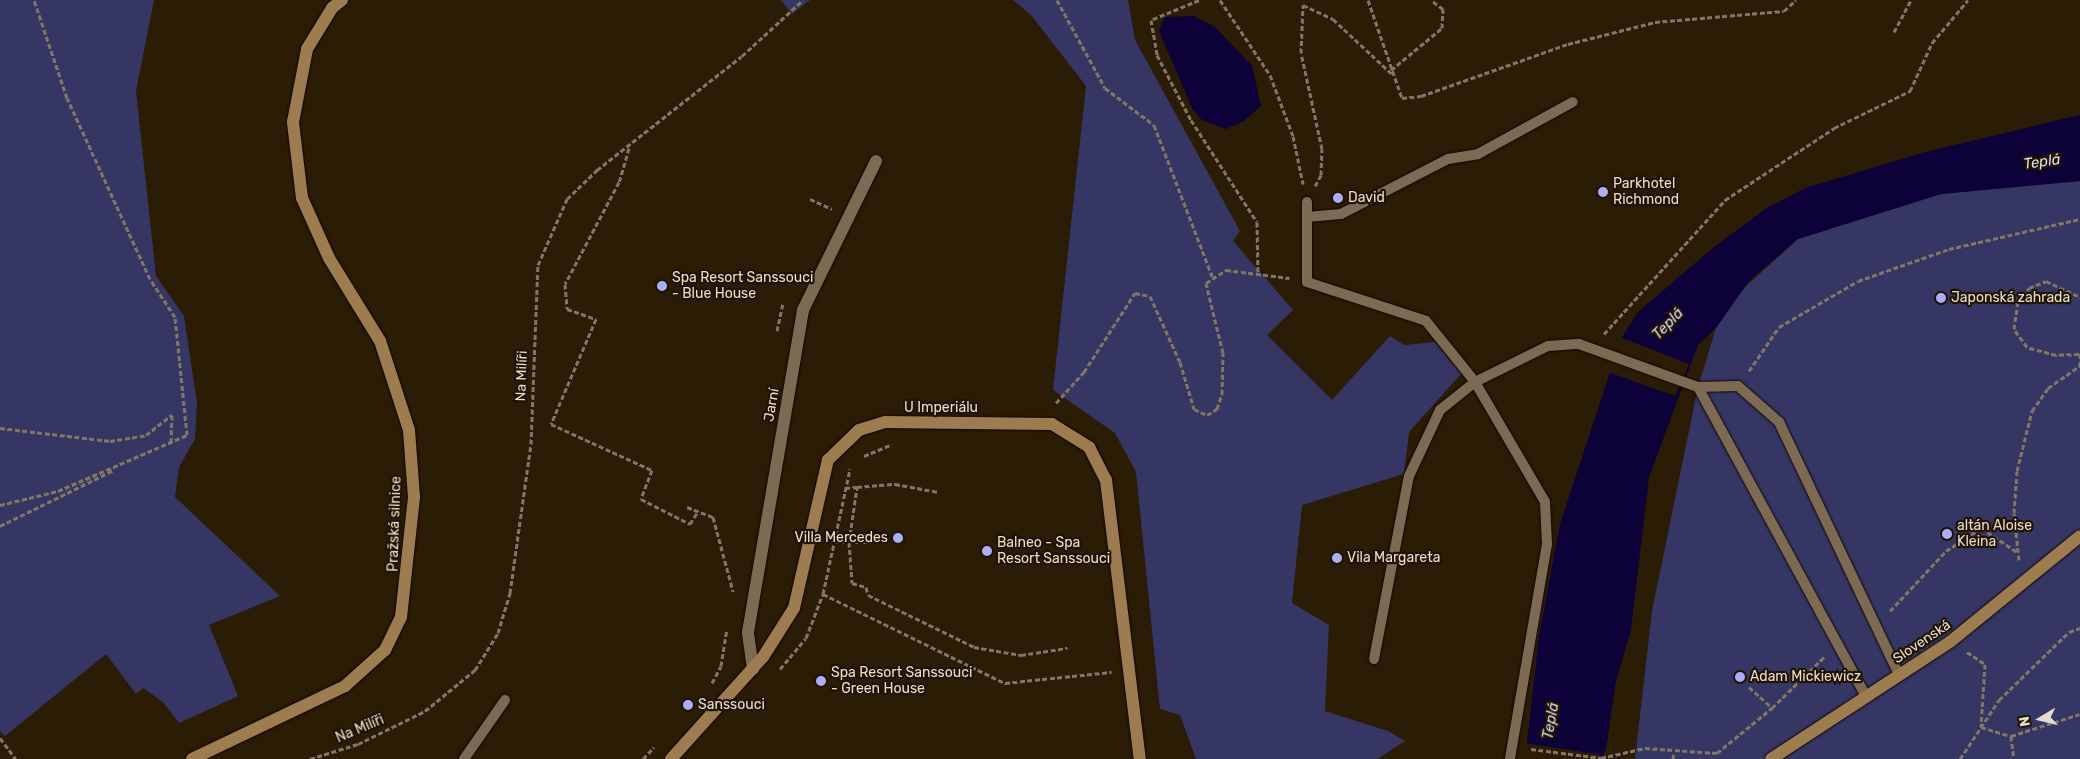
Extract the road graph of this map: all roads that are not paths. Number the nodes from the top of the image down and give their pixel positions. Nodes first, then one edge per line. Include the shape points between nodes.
1 (342, 0) edge
2 (1573, 102) dead end
3 (876, 161) dead end
4 (1307, 202) road end
5 (1307, 216) junction
6 (1475, 382) junction
7 (1698, 387) junction
8 (2080, 536) edge
9 (1374, 659) dead end
10 (753, 669) junction
11 (1900, 675) junction
12 (1866, 697) junction
13 (505, 700) dead end
14 (192, 759) edge
15 (464, 759) edge
16 (671, 759) edge
17 (1140, 759) edge
18 (1510, 759) edge
19 (1771, 759) edge

1 - 14 street, Pražská silnice via 332,8 307,49 294,122 302,198 329,258 380,341 409,430 414,498 400,618 384,650 345,686
2 - 5 lane via 1478,154 1448,159 1341,214
3 - 10 street, Jarní via 803,310 748,632
4 - 5 lane
5 - 6 lane via 1307,282 1426,321
6 - 7 lane via 1548,346 1591,348
6 - 9 lane via 1440,410 1409,476
6 - 18 lane via 1545,502 1547,544
7 - 11 lane via 1738,386 1779,422
7 - 12 lane
8 - 11 street, Slovenská via 1951,641
10 - 16 street, U Imperiálu
10 - 17 street, U Imperiálu via 794,608 828,460 859,430 886,422 1052,424 1089,447 1106,480
11 - 12 street, Slovenská
12 - 19 street, Slovenská
13 - 15 lane

